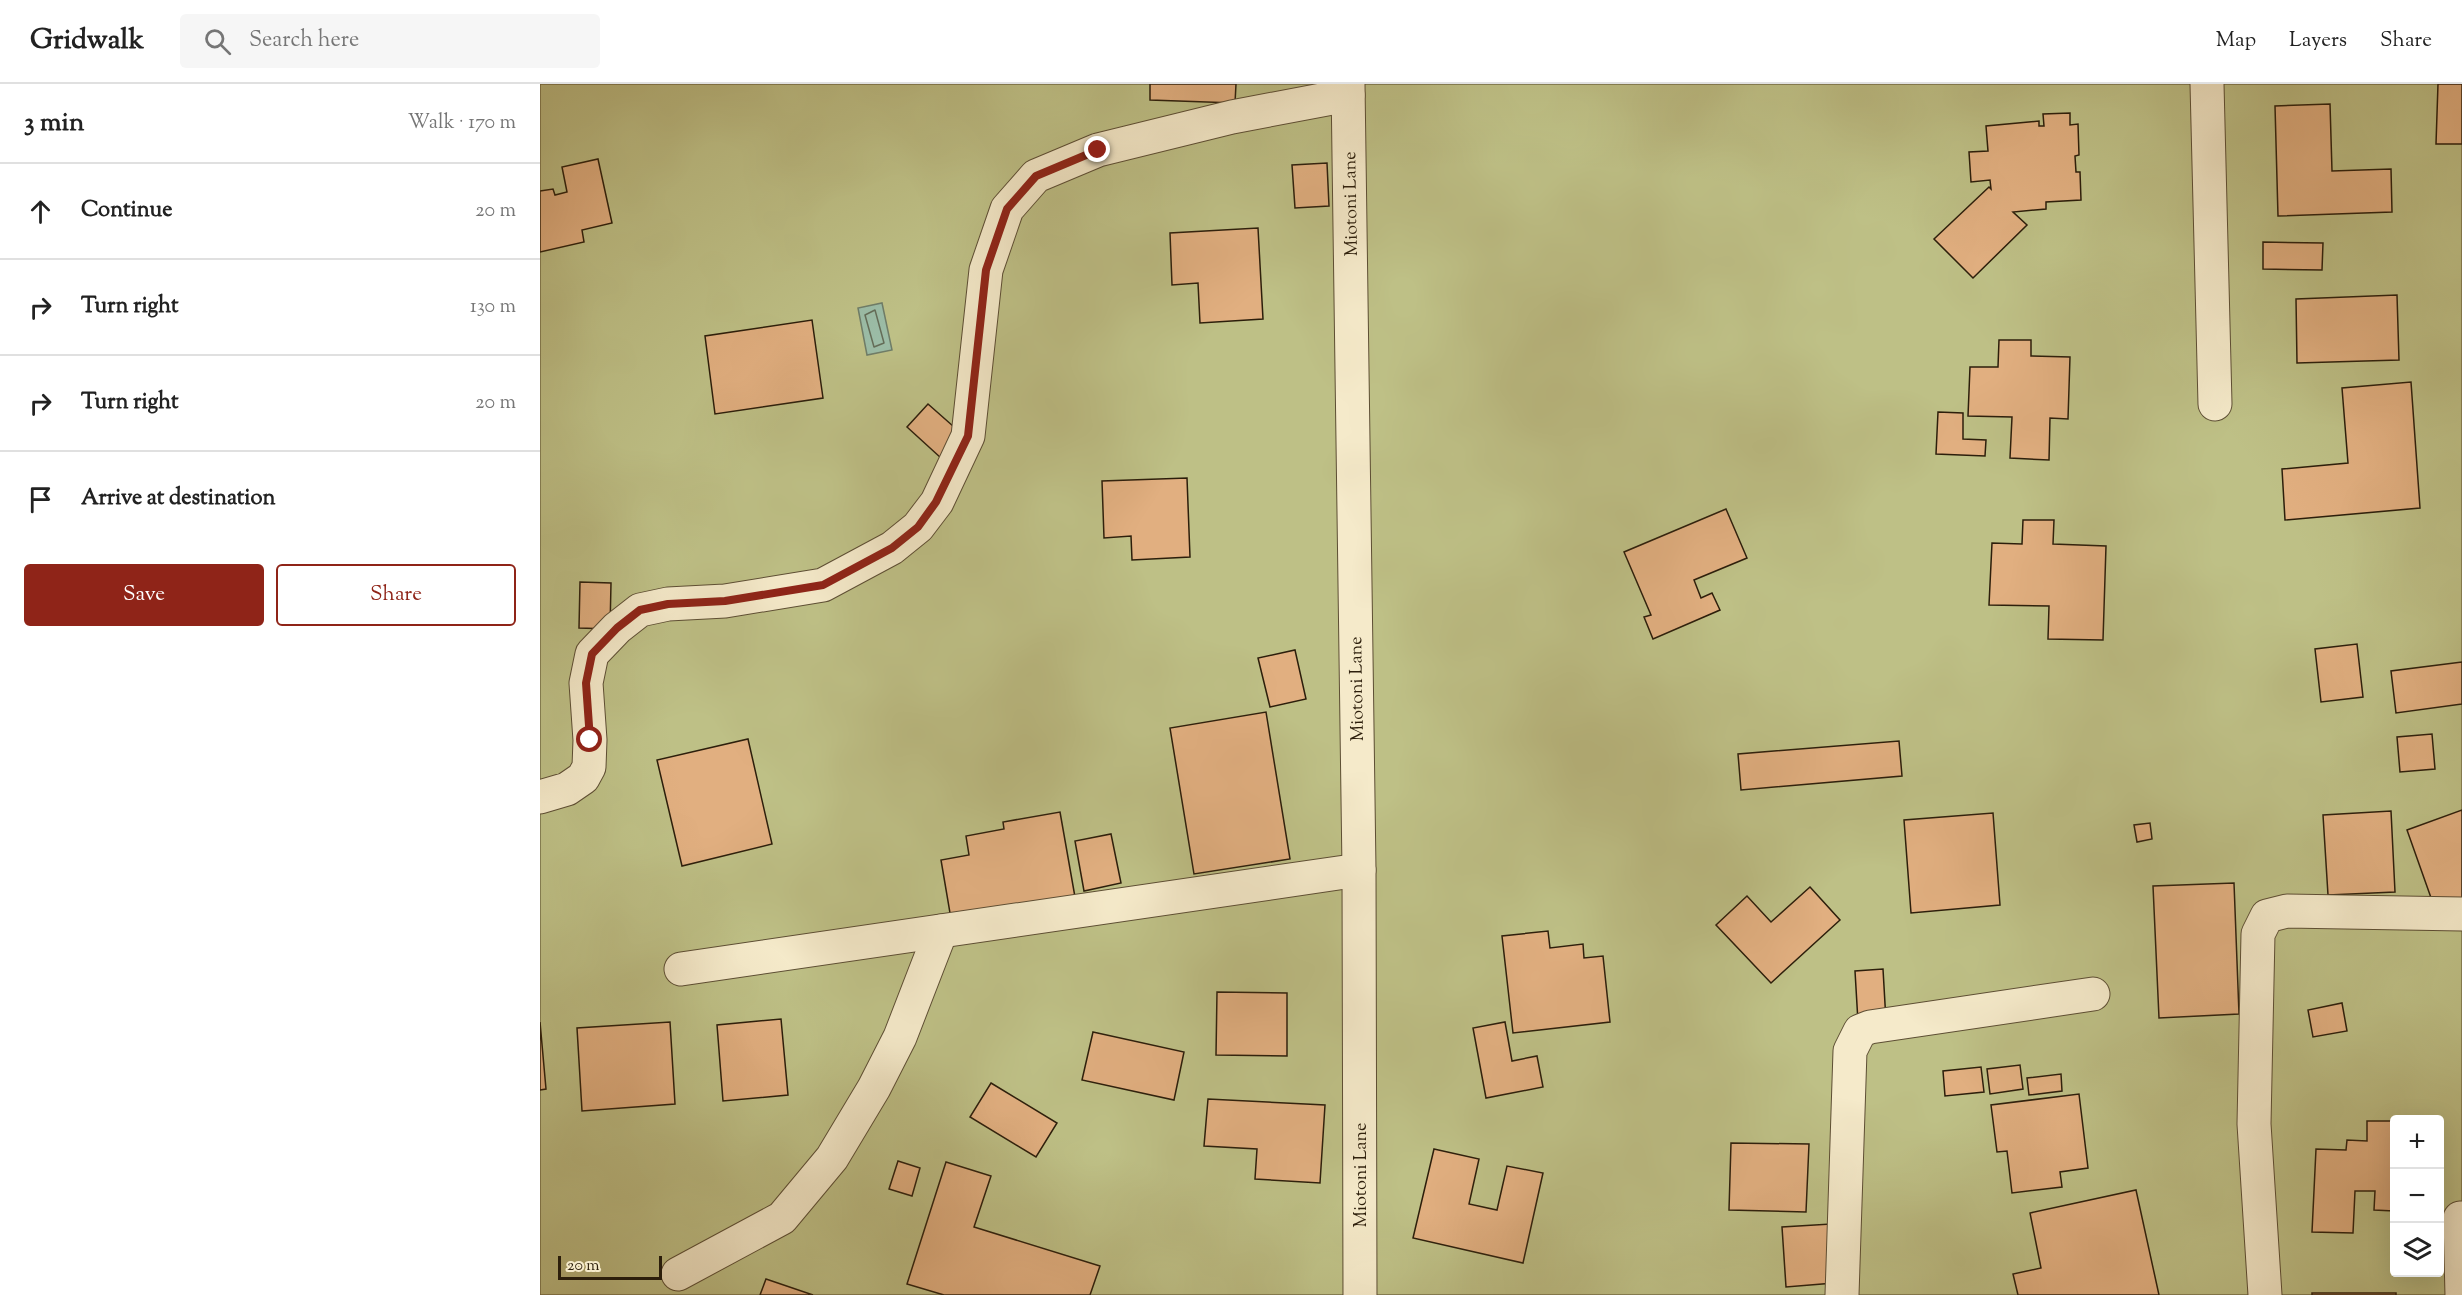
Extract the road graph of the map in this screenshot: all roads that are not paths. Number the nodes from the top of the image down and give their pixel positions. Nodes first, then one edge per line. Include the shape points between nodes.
1 (2207, 84) edge
2 (1348, 90) edge
3 (2215, 404) dead end
4 (540, 797) edge
5 (1359, 870) junction
6 (2462, 914) edge
7 (941, 931) junction
8 (681, 969) dead end
9 (2093, 994) dead end
10 (2460, 1218) dead end
11 (678, 1274) dead end
12 (1360, 1295) edge
13 (1842, 1295) edge
14 (2265, 1295) edge
15 (2462, 1295) edge

1 - 3 street
2 - 4 street via 1098,150 1036,176 1007,209 986,270 968,436 936,502 918,527 892,548 823,585 640,610 592,654 586,683 589,767 583,778 567,789
2 - 5 street, Miotoni Lane
5 - 7 street
5 - 12 street, Miotoni Lane
6 - 14 street via 2287,911 2267,916 2258,934 2254,1124
7 - 8 street
7 - 11 street via 900,1037 832,1158 782,1218
9 - 13 street via 1860,1031 1850,1051
10 - 15 street

